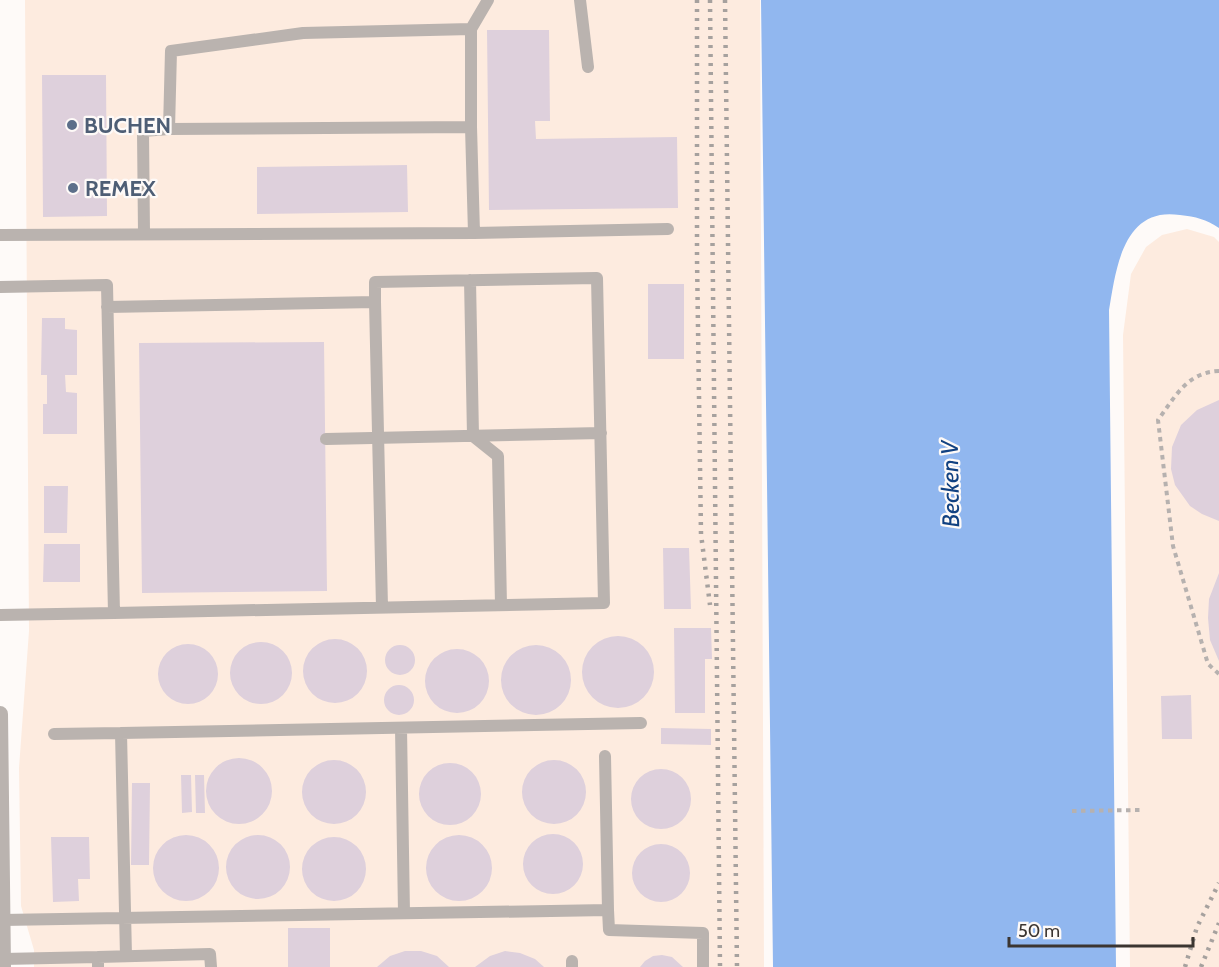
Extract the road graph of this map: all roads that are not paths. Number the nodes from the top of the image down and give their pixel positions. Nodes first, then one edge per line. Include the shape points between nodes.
1 (488, 0) edge
2 (580, 0) edge
3 (471, 29) junction
4 (588, 67) dead end
5 (471, 127) junction
6 (169, 129) junction
7 (668, 229) dead end
8 (144, 233) junction
9 (474, 233) junction
10 (0, 235) edge
11 (470, 280) junction
12 (0, 287) edge
13 (375, 302) junction
14 (107, 307) junction
15 (601, 433) junction
16 (473, 436) junction
17 (378, 438) junction
18 (326, 439) dead end
19 (501, 605) junction
20 (382, 607) junction
21 (114, 613) junction
22 (0, 615) edge
23 (0, 714) edge
24 (641, 723) dead end
25 (401, 728) junction
26 (121, 733) junction
27 (54, 734) dead end
28 (605, 756) dead end
29 (608, 910) junction
30 (405, 913) junction
31 (125, 918) junction
32 (2, 921) junction
33 (126, 956) junction
34 (98, 962) edge
35 (3, 963) edge
36 (211, 967) edge
37 (703, 967) edge

1 - 3 lane
2 - 4 lane
3 - 5 lane
3 - 6 lane via 303,33 171,51
5 - 6 lane
5 - 9 lane
6 - 8 lane via 143,131
7 - 9 lane
8 - 9 lane
8 - 10 lane
11 - 13 lane via 375,282
11 - 15 lane via 597,278
11 - 16 lane
12 - 14 lane via 107,285
13 - 14 lane
13 - 17 lane
14 - 21 lane
15 - 16 lane
15 - 19 lane via 604,603
16 - 17 lane
16 - 19 lane via 498,456
17 - 18 lane
17 - 20 lane
19 - 20 lane
20 - 21 lane
21 - 22 lane
23 - 32 street
24 - 25 lane
25 - 26 lane
25 - 30 lane
26 - 27 lane
26 - 31 lane
28 - 29 lane
29 - 30 lane
29 - 37 lane via 609,930 703,933
30 - 31 lane
31 - 32 lane
31 - 33 lane
32 - 35 street
33 - 34 lane
33 - 36 lane via 210,954
34 - 35 lane

